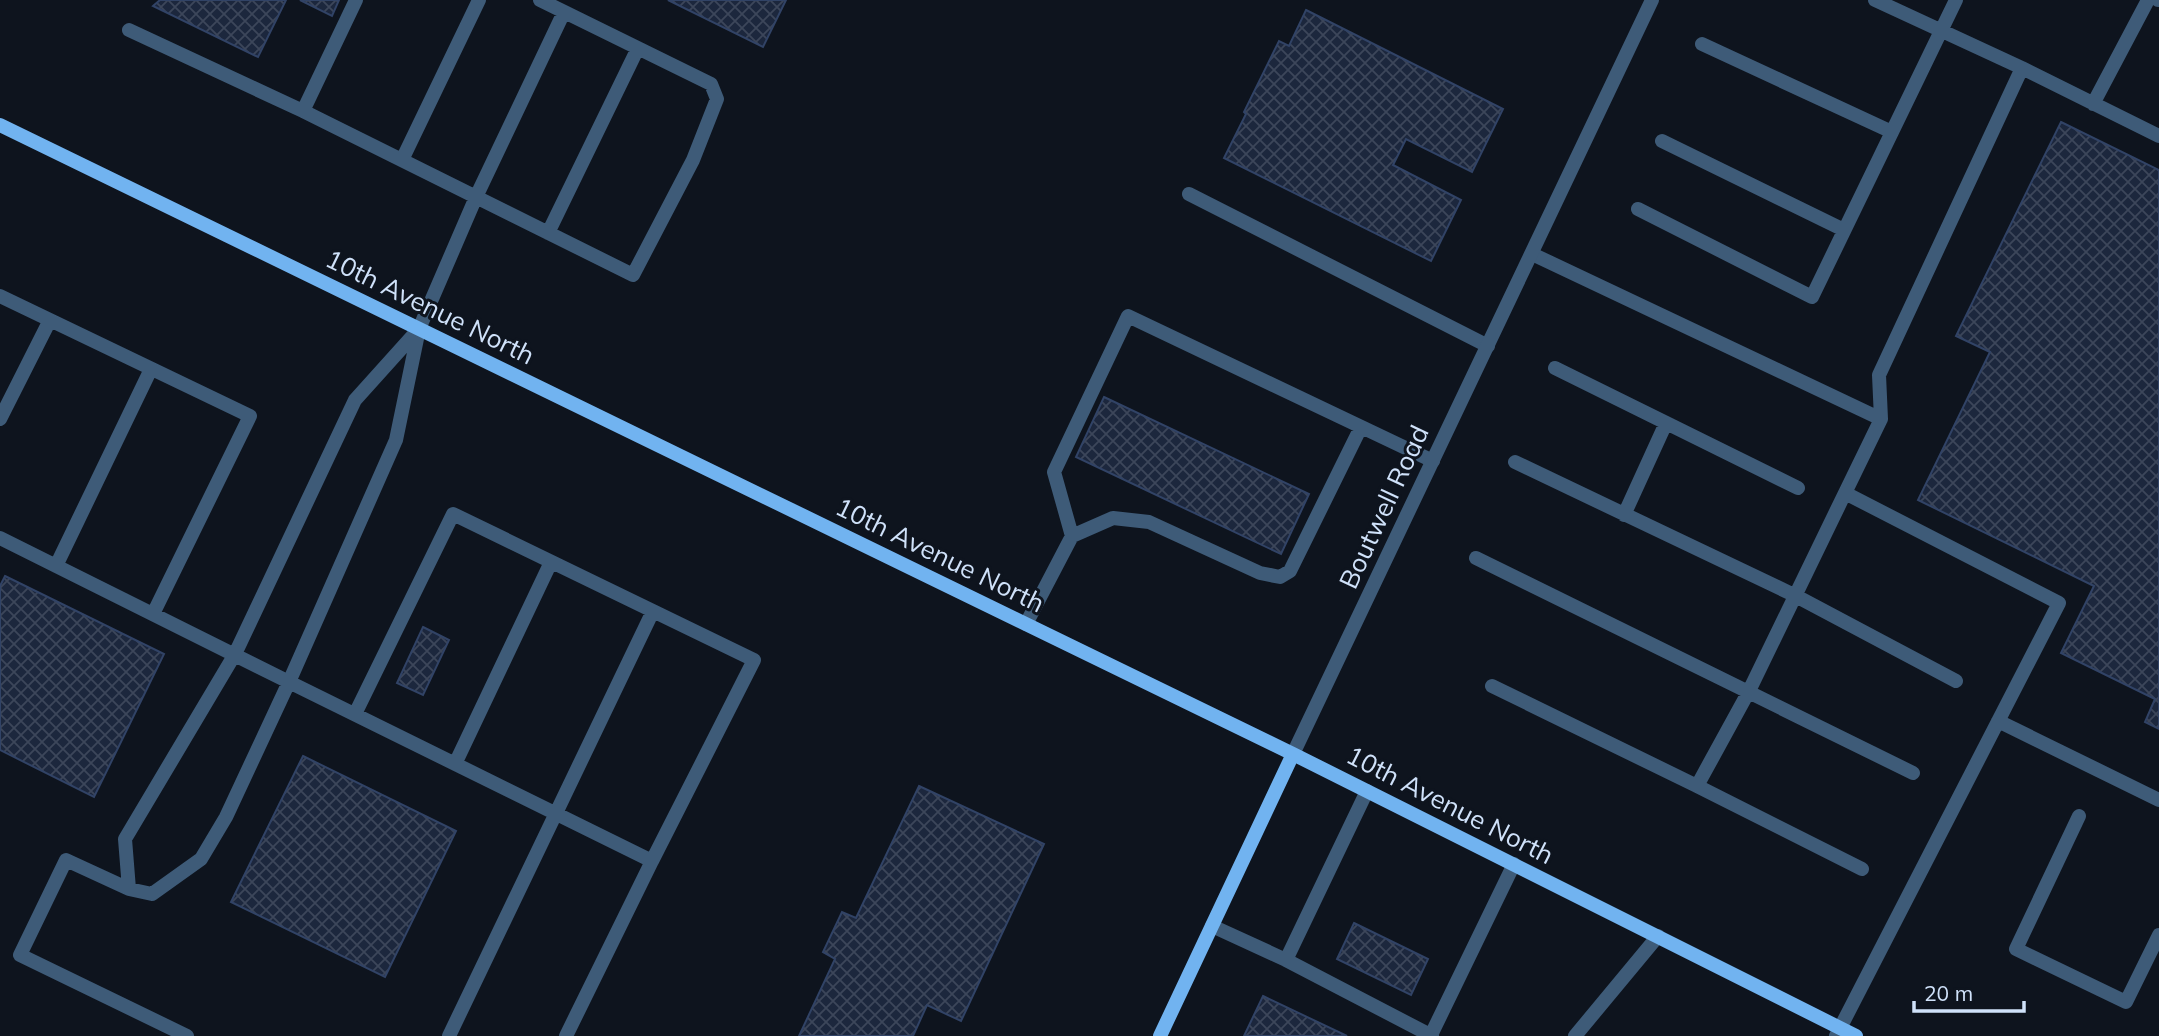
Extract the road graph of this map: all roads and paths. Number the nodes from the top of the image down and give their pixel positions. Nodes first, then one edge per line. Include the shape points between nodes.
1 (356, 0) edge
2 (479, 0) edge
3 (540, 0) edge
4 (1652, 0) edge
5 (1875, 0) edge
6 (1956, 0) edge
7 (2148, 0) edge
8 (564, 12) junction
9 (129, 30) dead end
10 (1941, 30) junction
11 (1702, 44) dead end
12 (638, 48) junction
13 (2022, 68) junction
14 (2093, 104) junction
15 (303, 111) junction
16 (0, 125) edge
17 (1892, 132) junction
18 (2159, 136) edge
19 (1662, 141) dead end
20 (402, 160) junction
21 (1189, 194) dead end
22 (476, 197) junction
23 (1638, 209) dead end
24 (1844, 230) junction
25 (548, 233) junction
26 (1532, 254) junction
27 (0, 296) edge
28 (50, 320) junction
29 (419, 329) junction
30 (1488, 346) junction
31 (1555, 368) dead end
32 (151, 369) junction
33 (0, 419) edge
34 (1881, 419) junction
35 (1666, 422) junction
36 (1361, 427) junction
37 (1433, 461) junction
38 (1516, 462) dead end
39 (1798, 488) dead end
40 (1845, 493) junction
41 (1624, 515) junction
42 (1072, 536) junction
43 (0, 538) edge
44 (1476, 558) dead end
45 (551, 562) junction
46 (56, 566) junction
47 (1794, 595) junction
48 (653, 611) junction
49 (153, 614) junction
50 (1026, 624) junction
51 (234, 654) junction
52 (1956, 681) dead end
53 (289, 682) junction
54 (1492, 686) dead end
55 (1749, 691) junction
56 (355, 714) junction
57 (1998, 721) junction
58 (1293, 754) junction
59 (455, 764) junction
60 (1913, 773) dead end
61 (1697, 786) junction
62 (1367, 791) junction
63 (2159, 800) edge
64 (555, 813) junction
65 (2079, 816) dead end
66 (652, 861) junction
67 (1514, 864) junction
68 (1862, 869) dead end
69 (129, 889) junction
70 (1212, 926) junction
71 (2159, 935) edge
72 (1658, 936) junction
73 (1286, 960) junction
74 (1838, 1032) edge
75 (1431, 1035) edge
76 (187, 1036) edge
77 (449, 1036) edge
78 (566, 1036) edge
79 (1160, 1036) edge
80 (1575, 1036) edge
81 (1856, 1036) edge

1 - 15 street
2 - 20 street
3 - 8 street
4 - 26 street, Boutwell Road
5 - 10 street
6 - 10 street
7 - 14 street
8 - 12 street
8 - 22 street
9 - 15 street
10 - 13 street
10 - 17 street
11 - 17 street
12 - 25 street
12 - 25 street via 711,84 717,99 693,160 633,275
13 - 14 street
13 - 34 street via 1879,375
14 - 18 street
15 - 20 street
16 - 29 street, 10th Avenue North
17 - 24 street
19 - 24 street
20 - 22 street
21 - 30 street
22 - 25 street
22 - 29 street
23 - 24 street via 1812,297
26 - 30 street, Boutwell Road
26 - 34 street
27 - 28 street
28 - 32 street
28 - 33 street
29 - 50 street, 10th Avenue North
29 - 51 street via 355,400
29 - 53 street via 396,440
30 - 37 street, Boutwell Road
31 - 35 street
32 - 46 street
32 - 49 street via 250,416
34 - 40 street
35 - 39 street
35 - 41 street
36 - 37 street
36 - 42 street via 1290,571 1280,577 1260,573 1149,522 1113,518
36 - 42 street via 1128,316 1054,472
37 - 58 street, Boutwell Road
38 - 41 street
40 - 47 street
40 - 57 street via 2059,603
41 - 47 street
42 - 50 street
43 - 46 street
44 - 55 street
45 - 48 street
45 - 56 street via 453,514
45 - 59 street
46 - 49 street
47 - 52 street
47 - 55 street
48 - 64 street
48 - 66 street via 754,660
49 - 51 street
50 - 58 street, 10th Avenue North
51 - 53 street
51 - 69 street via 125,839
53 - 56 street
53 - 69 street via 226,817 201,859 152,894
54 - 61 street
55 - 60 street
55 - 61 street
56 - 59 street
57 - 63 street
57 - 74 street
58 - 62 street, 10th Avenue North
58 - 70 street, Boutwell Road
59 - 64 street
61 - 68 street
62 - 67 street, 10th Avenue North
62 - 73 street
64 - 66 street
64 - 77 street
65 - 71 street via 2016,950 2126,1002
66 - 78 street
67 - 72 street, 10th Avenue North
67 - 75 street
69 - 76 street via 66,860 20,955
70 - 73 street
70 - 79 street, Boutwell Road
72 - 74 street, 10th Avenue North
72 - 80 street
73 - 75 street
74 - 81 street, 10th Avenue North

